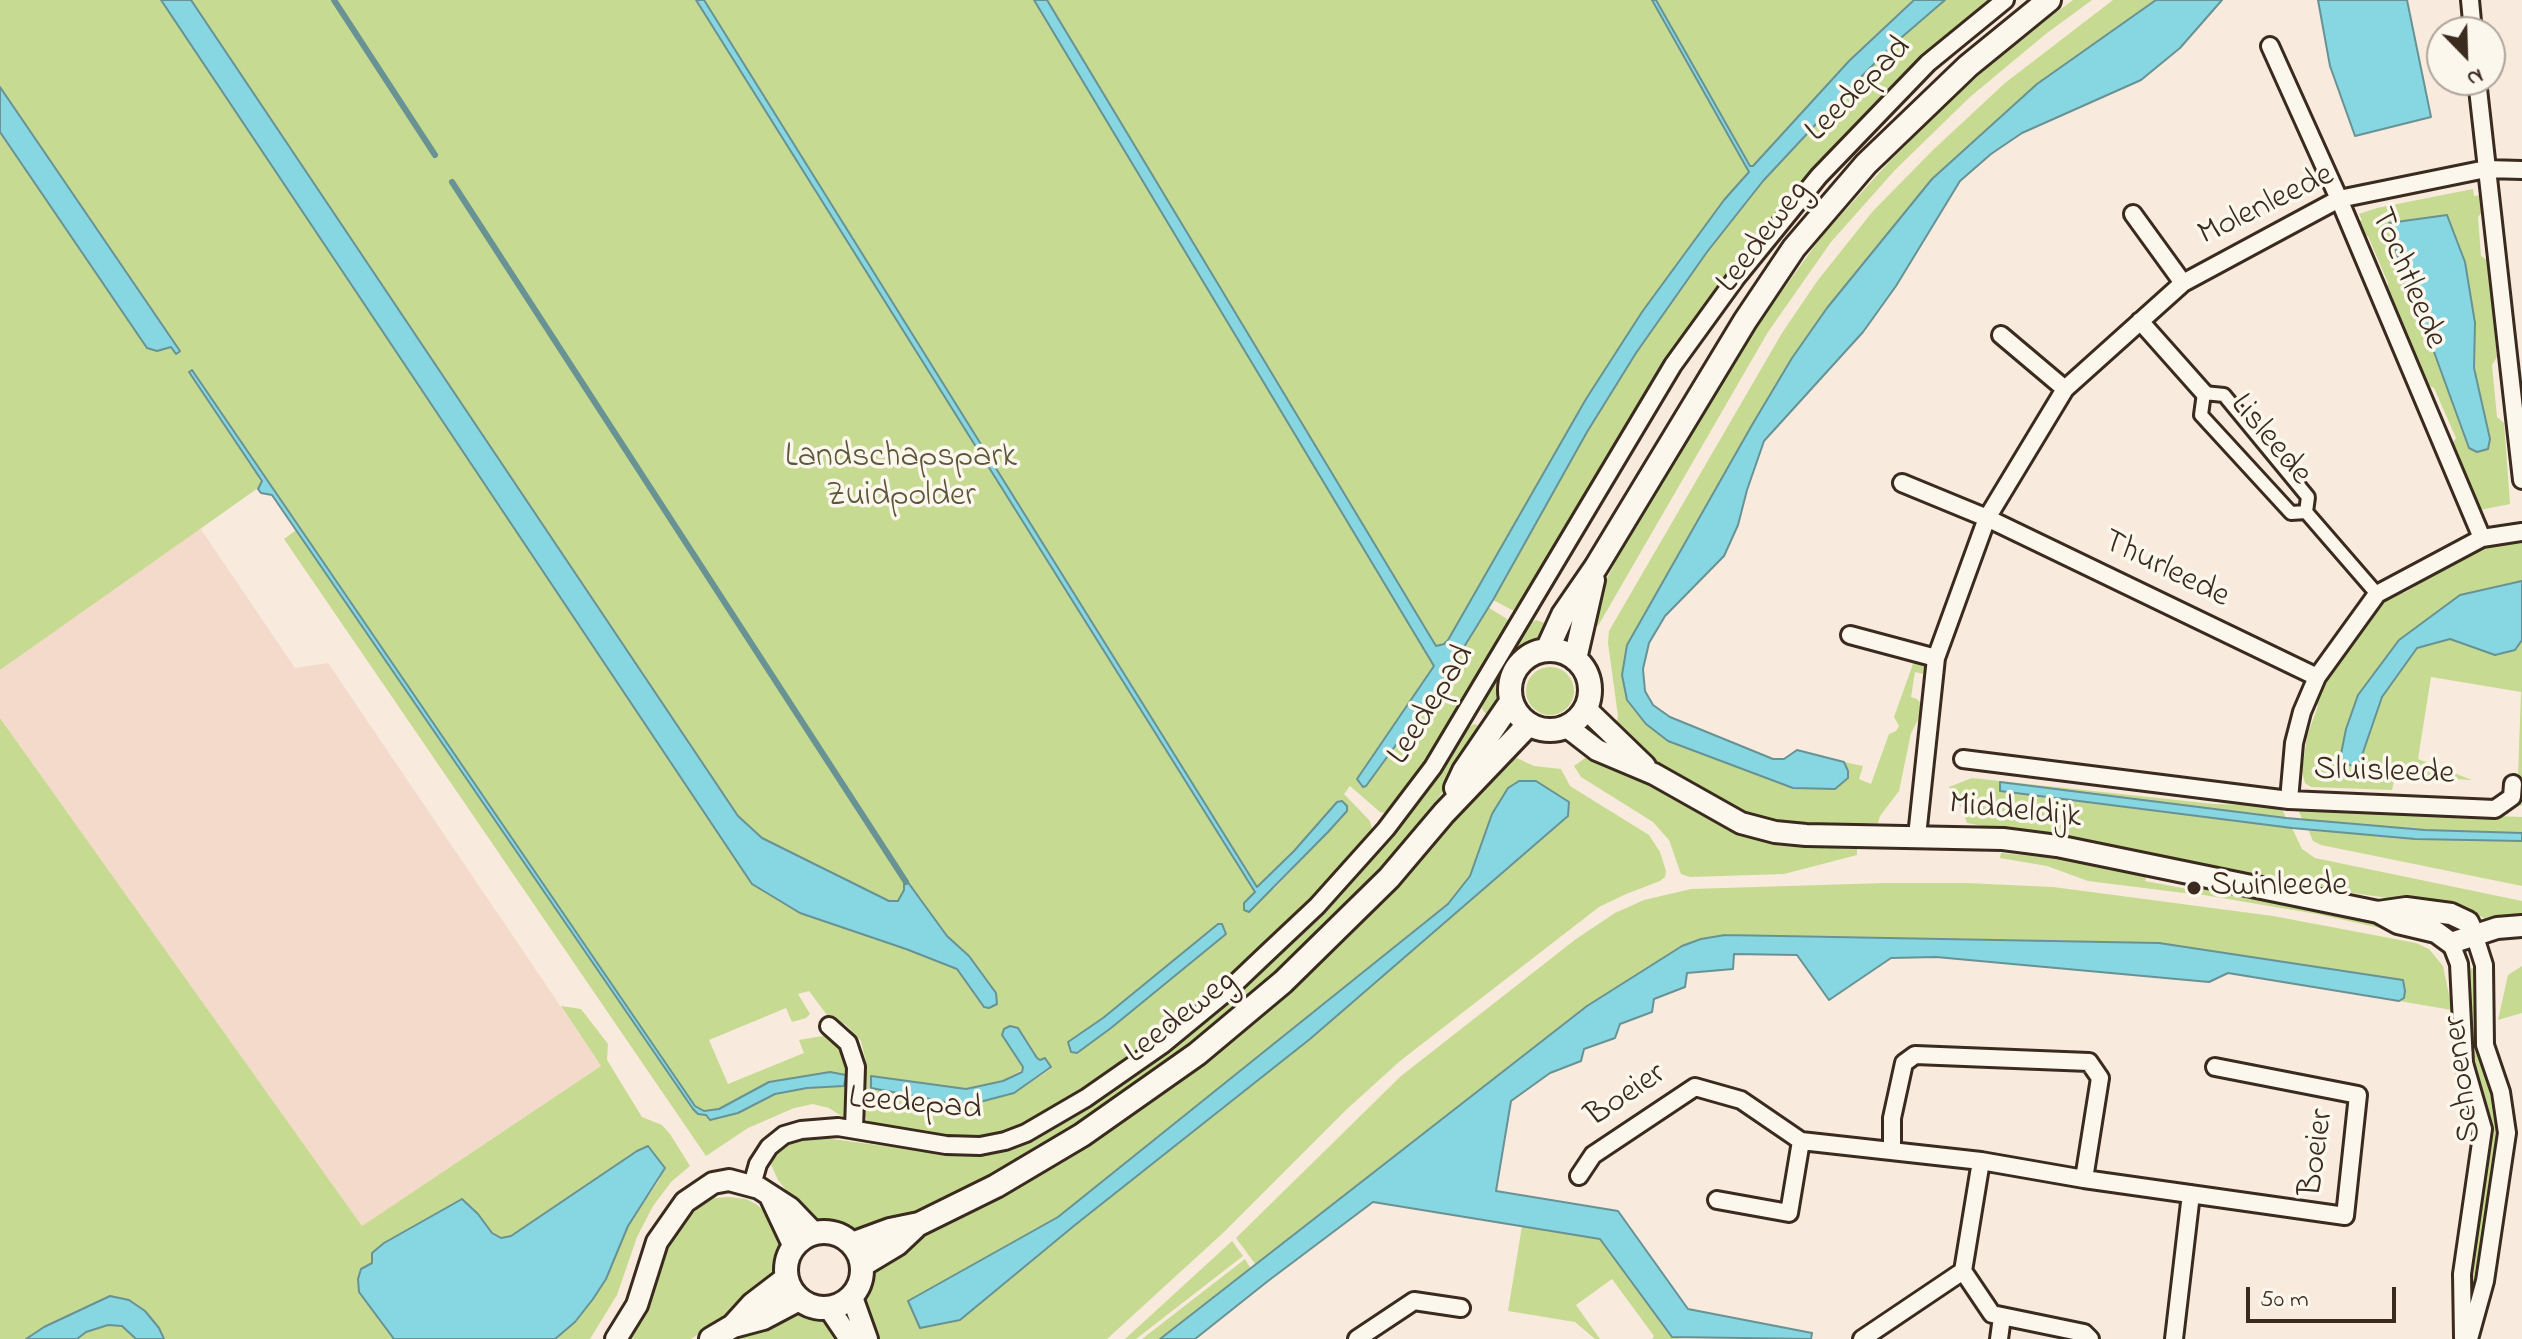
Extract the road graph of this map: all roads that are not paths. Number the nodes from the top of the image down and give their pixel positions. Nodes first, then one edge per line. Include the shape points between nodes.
1 (2005, 0) edge
2 (2049, 0) edge
3 (2270, 46) dead end
4 (2479, 96) edge
5 (2486, 169) junction
6 (2522, 170) edge
7 (2339, 199) junction
8 (2133, 214) dead end
9 (2183, 283) junction
10 (2140, 321) junction
11 (2001, 335) dead end
12 (2065, 389) junction
13 (2204, 393) junction
14 (2522, 480) edge
15 (1902, 483) dead end
16 (2306, 512) junction
17 (1987, 518) junction
18 (2522, 532) edge
19 (2482, 538) junction
20 (1596, 567) junction
21 (2377, 594) junction
22 (1850, 635) dead end
23 (1547, 650) junction
24 (1936, 658) junction
25 (1575, 659) junction
26 (2317, 677) junction
27 (1511, 702) junction
28 (1585, 708) junction
29 (1529, 724) junction
30 (1566, 726) junction
31 (1963, 759) dead end
32 (1654, 774) junction
33 (2513, 784) dead end
34 (2289, 800) junction
35 (1444, 813) junction
36 (1917, 836) junction
37 (2378, 912) junction
38 (2522, 926) edge
39 (2475, 937) junction
40 (2451, 943) junction
41 (2459, 964) junction
42 (829, 1026) dead end
43 (2215, 1067) dead end
44 (854, 1129) junction
45 (1801, 1141) junction
46 (1892, 1150) junction
47 (1981, 1161) junction
48 (1579, 1176) dead end
49 (2084, 1179) junction
50 (752, 1185) junction
51 (2191, 1194) junction
52 (770, 1196) junction
53 (1717, 1200) dead end
54 (814, 1233) junction
55 (794, 1247) junction
56 (857, 1255) junction
57 (1963, 1271) junction
58 (787, 1278) junction
59 (852, 1297) junction
60 (799, 1299) junction
61 (829, 1308) junction
62 (1461, 1308) dead end
63 (2002, 1317) junction
64 (733, 1326) junction
65 (616, 1339) edge
66 (711, 1339) edge
67 (850, 1339) edge
68 (867, 1339) edge
69 (1357, 1339) edge
70 (1862, 1339) edge
71 (1999, 1339) edge
72 (2090, 1339) edge
73 (2174, 1339) edge
74 (2466, 1339) edge

1 - 44 street, Leedepad via 1928,63 1819,176 1736,278 1665,377 1433,767 1317,906 1162,1045 1026,1133 980,1146
2 - 20 main road, Leedeweg via 1968,66 1866,164 1794,248
3 - 7 street, Tochtleede
4 - 5 street
5 - 6 street, Molenleede
5 - 7 street, Molenleede
5 - 14 street
7 - 9 street, Molenleede
7 - 19 street, Tochtleede
8 - 9 street, Molenleede
9 - 10 street, Molenleede
10 - 12 street, Molenleede
10 - 13 street, Lisleede
11 - 12 street
12 - 17 street, Molenleede
13 - 16 street, Lisleede via 2224,395 2308,497
13 - 16 street, Lisleede via 2201,415 2291,513
15 - 17 street
16 - 21 street, Lisleede
17 - 24 street, Molenleede
17 - 26 street, Thurleede
18 - 19 street, Sluisleede
19 - 21 street, Sluisleede
20 - 23 main road, Leedeweg via 1563,615
20 - 25 main road, Leedeweg
21 - 26 street, Sluisleede
22 - 24 street
23 - 25 main road
23 - 27 main road via 1516,667
24 - 36 street, Molenleede
25 - 28 main road via 1589,681
26 - 34 street, Sluisleede via 2294,743
27 - 29 main road
27 - 35 main road, Leedeweg via 1464,771
28 - 30 main road
28 - 32 street, Middeldijk
29 - 30 main road via 1551,730
29 - 35 main road, Leedeweg
30 - 32 street, Middeldijk via 1597,750
31 - 34 street
32 - 36 street, Middeldijk via 1741,823 1775,832
33 - 34 street, Sluisleede via 2512,797 2495,809
35 - 56 main road, Leedeweg via 1389,878 1283,982 1197,1054 1082,1135 996,1186 919,1224 890,1230
36 - 37 street, Middeldijk via 2057,846
37 - 39 street, Middeldijk via 2406,908 2451,914 2468,922
37 - 40 street, Middeldijk via 2436,932
38 - 39 street
39 - 40 street
39 - 41 street, Schoener
39 - 74 street, Schoener via 2484,965 2485,1045 2501,1092 2507,1133 2485,1281
40 - 41 street, Schoener
41 - 74 street, Schoener via 2464,1063 2483,1129 2462,1274
42 - 44 street via 848,1043 856,1067
43 - 51 street, Boeier via 2358,1095 2345,1216
44 - 50 street, Leedepad via 784,1135 758,1164
45 - 46 street, Boeier
45 - 48 street, Boeier via 1741,1100 1695,1087 1593,1155
45 - 53 street via 1789,1213
46 - 47 street, Boeier
46 - 49 street via 1892,1118 1904,1063 1915,1055 2089,1062 2100,1078
47 - 49 street, Boeier
47 - 57 street
49 - 51 street, Boeier
50 - 52 street
50 - 65 street via 713,1183 685,1202 657,1242 637,1305
51 - 73 street
52 - 54 street
52 - 55 street
54 - 55 main road
54 - 56 main road via 841,1236
55 - 58 main road
56 - 59 main road via 858,1287
57 - 63 street via 1992,1314
57 - 70 street
58 - 60 main road
58 - 64 main road
59 - 61 main road
59 - 68 street
60 - 61 main road
60 - 64 main road
61 - 67 street
62 - 69 street via 1414,1301
63 - 71 street
63 - 72 street via 2084,1333
64 - 66 main road

